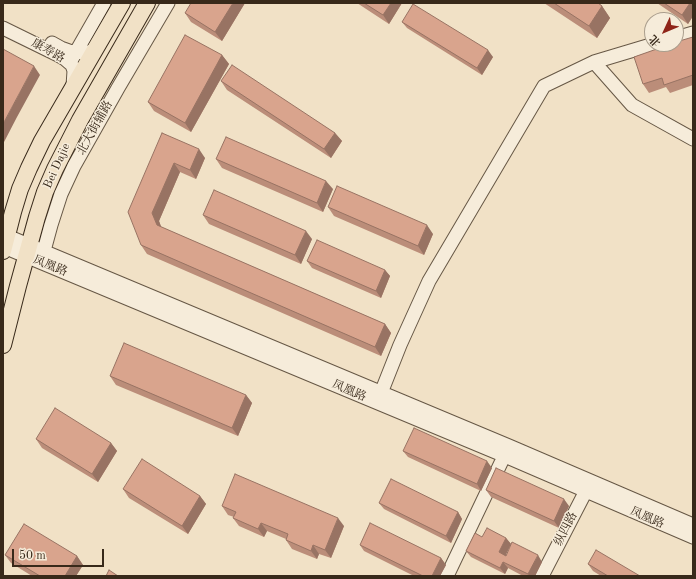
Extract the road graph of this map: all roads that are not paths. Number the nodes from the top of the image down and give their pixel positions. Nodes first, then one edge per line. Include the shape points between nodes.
1 (104, 3) edge
2 (122, 3) edge
3 (147, 3) edge
4 (168, 3) edge
5 (3, 19) edge
6 (3, 28) edge
7 (644, 47) edge
8 (96, 49) junction
9 (72, 58) junction
10 (594, 62) junction
11 (73, 87) junction
12 (693, 139) edge
13 (5, 245) edge
14 (28, 250) junction
15 (43, 257) junction
16 (3, 345) edge
17 (381, 393) junction
18 (507, 451) junction
19 (591, 487) junction
20 (693, 525) edge
21 (693, 537) edge
22 (447, 576) edge
23 (542, 576) edge
24 (550, 576) edge

1 - 9 street
2 - 8 main road, Bei Dajie
3 - 14 main road, Bei Dajie via 64,149 45,192
4 - 15 street, 北大街辅路 via 74,166 61,194
5 - 9 street, 康寿路 via 61,48
6 - 9 street, 康寿路 via 58,55
7 - 10 street
8 - 9 street, 康寿路
8 - 11 main road, Bei Dajie
9 - 11 street, 康寿路
10 - 12 street via 632,105
10 - 17 street via 544,86 429,281
11 - 13 main road, Bei Dajie via 29,168 20,189
13 - 14 street, 凤凰路
14 - 15 street, 凤凰路
14 - 16 main road, Bei Dajie
15 - 17 street, 凤凰路
15 - 18 street, 凤凰路
17 - 18 street, 凤凰路
18 - 19 street, 凤凰路
18 - 22 street
19 - 20 street, 凤凰路
19 - 21 street, 凤凰路
19 - 23 street, 纵四路
19 - 24 street, 纵四路

